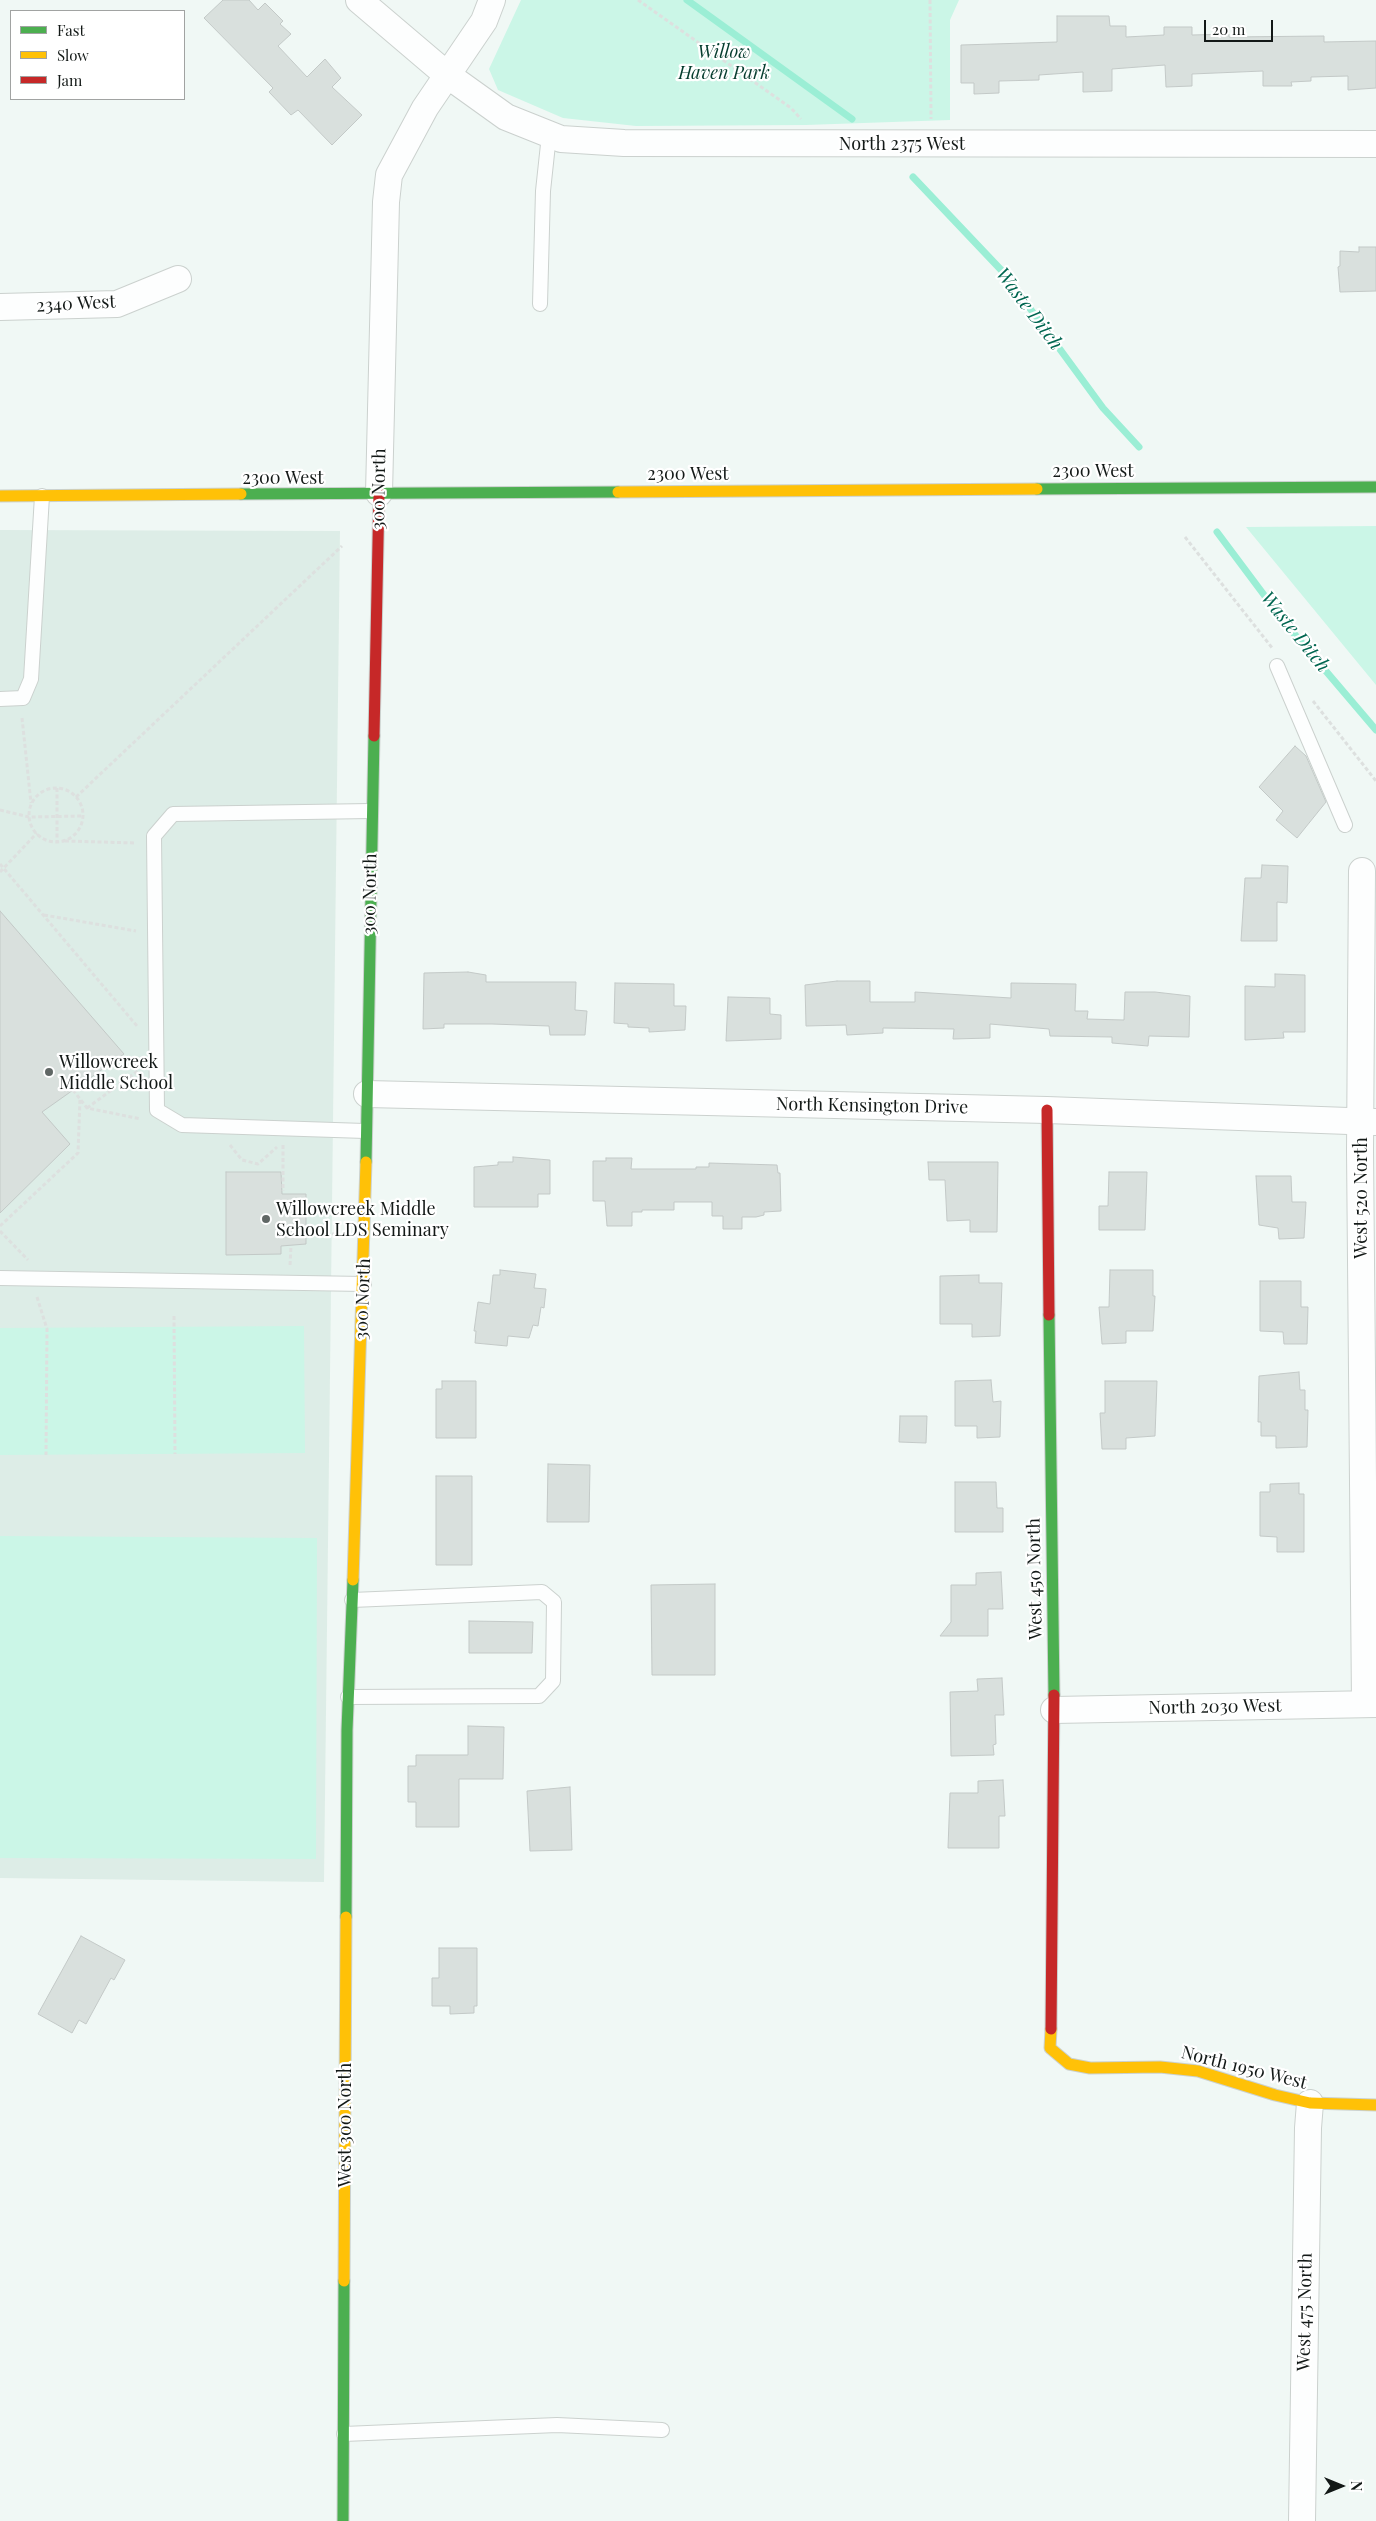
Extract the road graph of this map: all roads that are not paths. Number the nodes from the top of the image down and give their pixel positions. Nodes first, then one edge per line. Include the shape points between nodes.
1 (359, 0) edge
2 (492, 0) edge
3 (446, 74) junction
4 (549, 135) junction
5 (1376, 144) edge
6 (178, 279) dead end
7 (540, 304) dead end
8 (0, 307) edge
9 (1376, 486) edge
10 (379, 494) junction
11 (0, 496) edge
12 (42, 496) junction
13 (1277, 666) dead end
14 (0, 699) edge
15 (371, 810) junction
16 (1345, 825) dead end
17 (1362, 871) dead end
18 (367, 1094) junction
19 (1047, 1110) junction
20 (1368, 1121) edge
21 (365, 1131) junction
22 (0, 1278) edge
23 (364, 1284) junction
24 (352, 1600) junction
25 (348, 1697) junction
26 (1370, 1704) edge
27 (1054, 1710) junction
28 (347, 1730) joint
29 (1050, 2048) joint
30 (1310, 2103) junction
31 (1376, 2105) edge
32 (662, 2430) dead end
33 (344, 2434) junction
34 (343, 2521) edge
35 (1302, 2521) edge

1 - 3 street, North 2375 West
2 - 3 street via 484,21
3 - 4 street, North 2375 West via 506,117
3 - 10 street, 300 North via 389,175
4 - 5 street, North 2375 West via 561,140 624,143
4 - 7 lane via 543,191
6 - 8 street, 2340 West via 117,304
9 - 10 street, 2300 West
10 - 12 street, 2300 West
10 - 15 street, 300 North
11 - 12 street, 2300 West
12 - 14 lane via 31,679 23,698
13 - 16 lane
15 - 18 street, 300 North
15 - 21 lane via 173,814 154,836 157,1110 182,1125
17 - 20 street, West 520 North
18 - 19 street, North Kensington Drive
18 - 21 street, 300 North
19 - 20 street, North Kensington Drive
19 - 27 street, West 450 North
20 - 26 street, West 520 North
21 - 23 street, 300 North
22 - 23 lane
23 - 24 street, 300 North
24 - 25 street, 300 North
24 - 25 lane via 542,1592 554,1602 554,1680 539,1696
25 - 28 street, 300 North
26 - 27 street, North 2030 West
27 - 29 street, West 450 North
28 - 33 street, West 300 North
29 - 30 street, North 1950 West via 1069,2064 1090,2068 1160,2067 1198,2071
30 - 31 street, North 1950 West
30 - 35 street, West 475 North
32 - 33 lane via 556,2425
33 - 34 street, West 300 North

